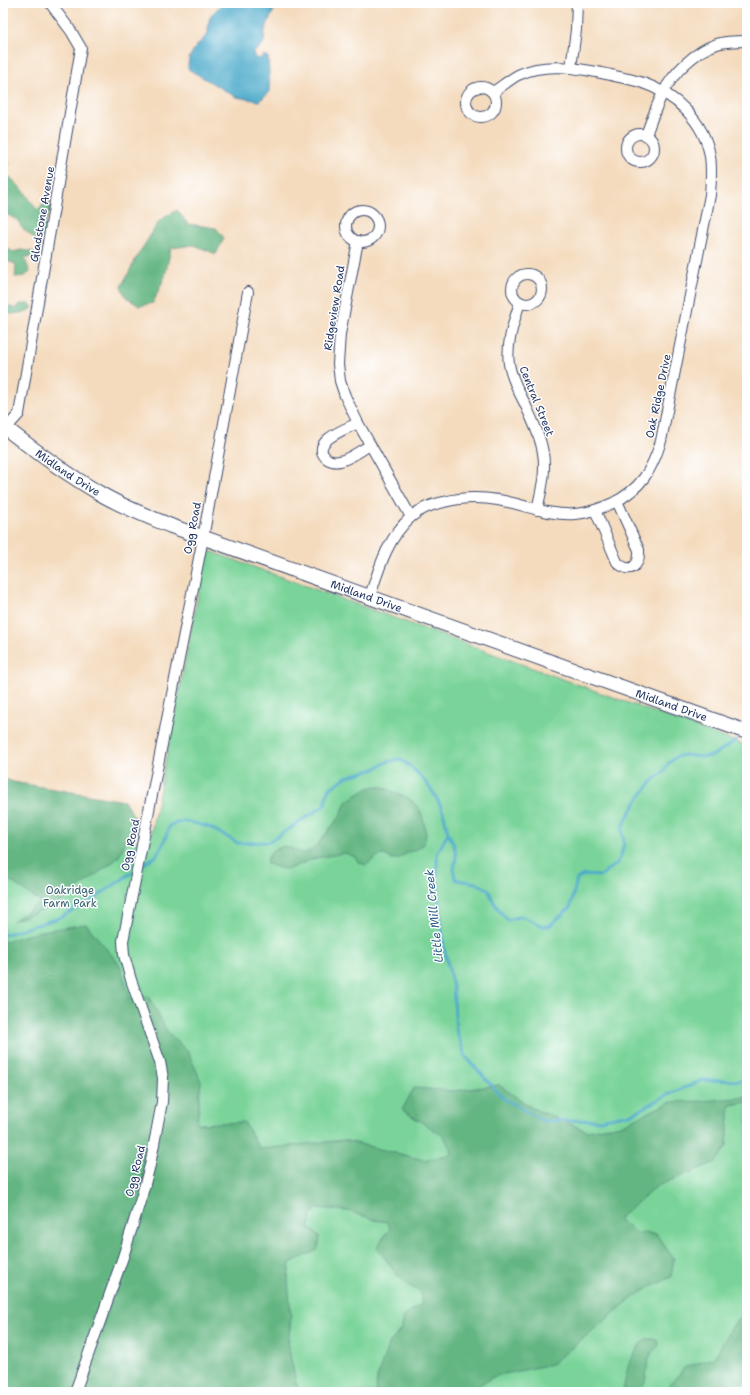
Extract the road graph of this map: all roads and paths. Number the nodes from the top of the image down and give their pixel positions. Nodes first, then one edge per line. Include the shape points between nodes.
1 (50, 3) edge
2 (577, 3) edge
3 (747, 41) edge
4 (571, 68) junction
5 (493, 92) dead end
6 (664, 92) junction
7 (646, 135) dead end
8 (358, 241) dead end
9 (248, 292) dead end
10 (520, 302) dead end
11 (358, 423) junction
12 (4, 429) edge
13 (370, 445) junction
14 (617, 501) junction
15 (537, 510) junction
16 (595, 510) junction
17 (412, 517) junction
18 (203, 538) junction
19 (370, 596) junction
20 (747, 732) edge
21 (74, 1392) edge

1 - 12 street, Gladstone Avenue via 71,30 81,48 81,54 19,414
2 - 4 street
3 - 6 street via 717,44 705,50 689,60
4 - 5 street, Oak Ridge Drive via 550,67 518,75
4 - 6 street, Oak Ridge Drive via 642,82
6 - 7 street
6 - 14 street, Oak Ridge Drive via 689,112 706,142 710,156 710,195 656,459 636,488
8 - 11 street, Ridgeview Road via 340,334 338,364 345,396
9 - 18 street, Ogg Road
10 - 15 street, Central Street via 508,349 509,365 542,449 544,467
11 - 13 street, Ridgeview Road
11 - 13 street via 329,438 321,449 322,454 333,462 341,461
12 - 18 main road, Midland Drive via 53,465 102,495
13 - 17 street, Ridgeview Road
14 - 16 street, Oak Ridge Drive
14 - 16 street via 639,550 638,563 634,567 621,567 617,562
15 - 16 street, Oak Ridge Drive via 575,514
15 - 17 street, Oak Ridge Drive via 499,500 458,498 425,508
17 - 19 street, Oak Ridge Drive via 388,546
18 - 19 main road, Midland Drive
18 - 21 street, Ogg Road via 123,941 131,980 160,1062 163,1078 162,1102 142,1195 123,1257
19 - 20 main road, Midland Drive

